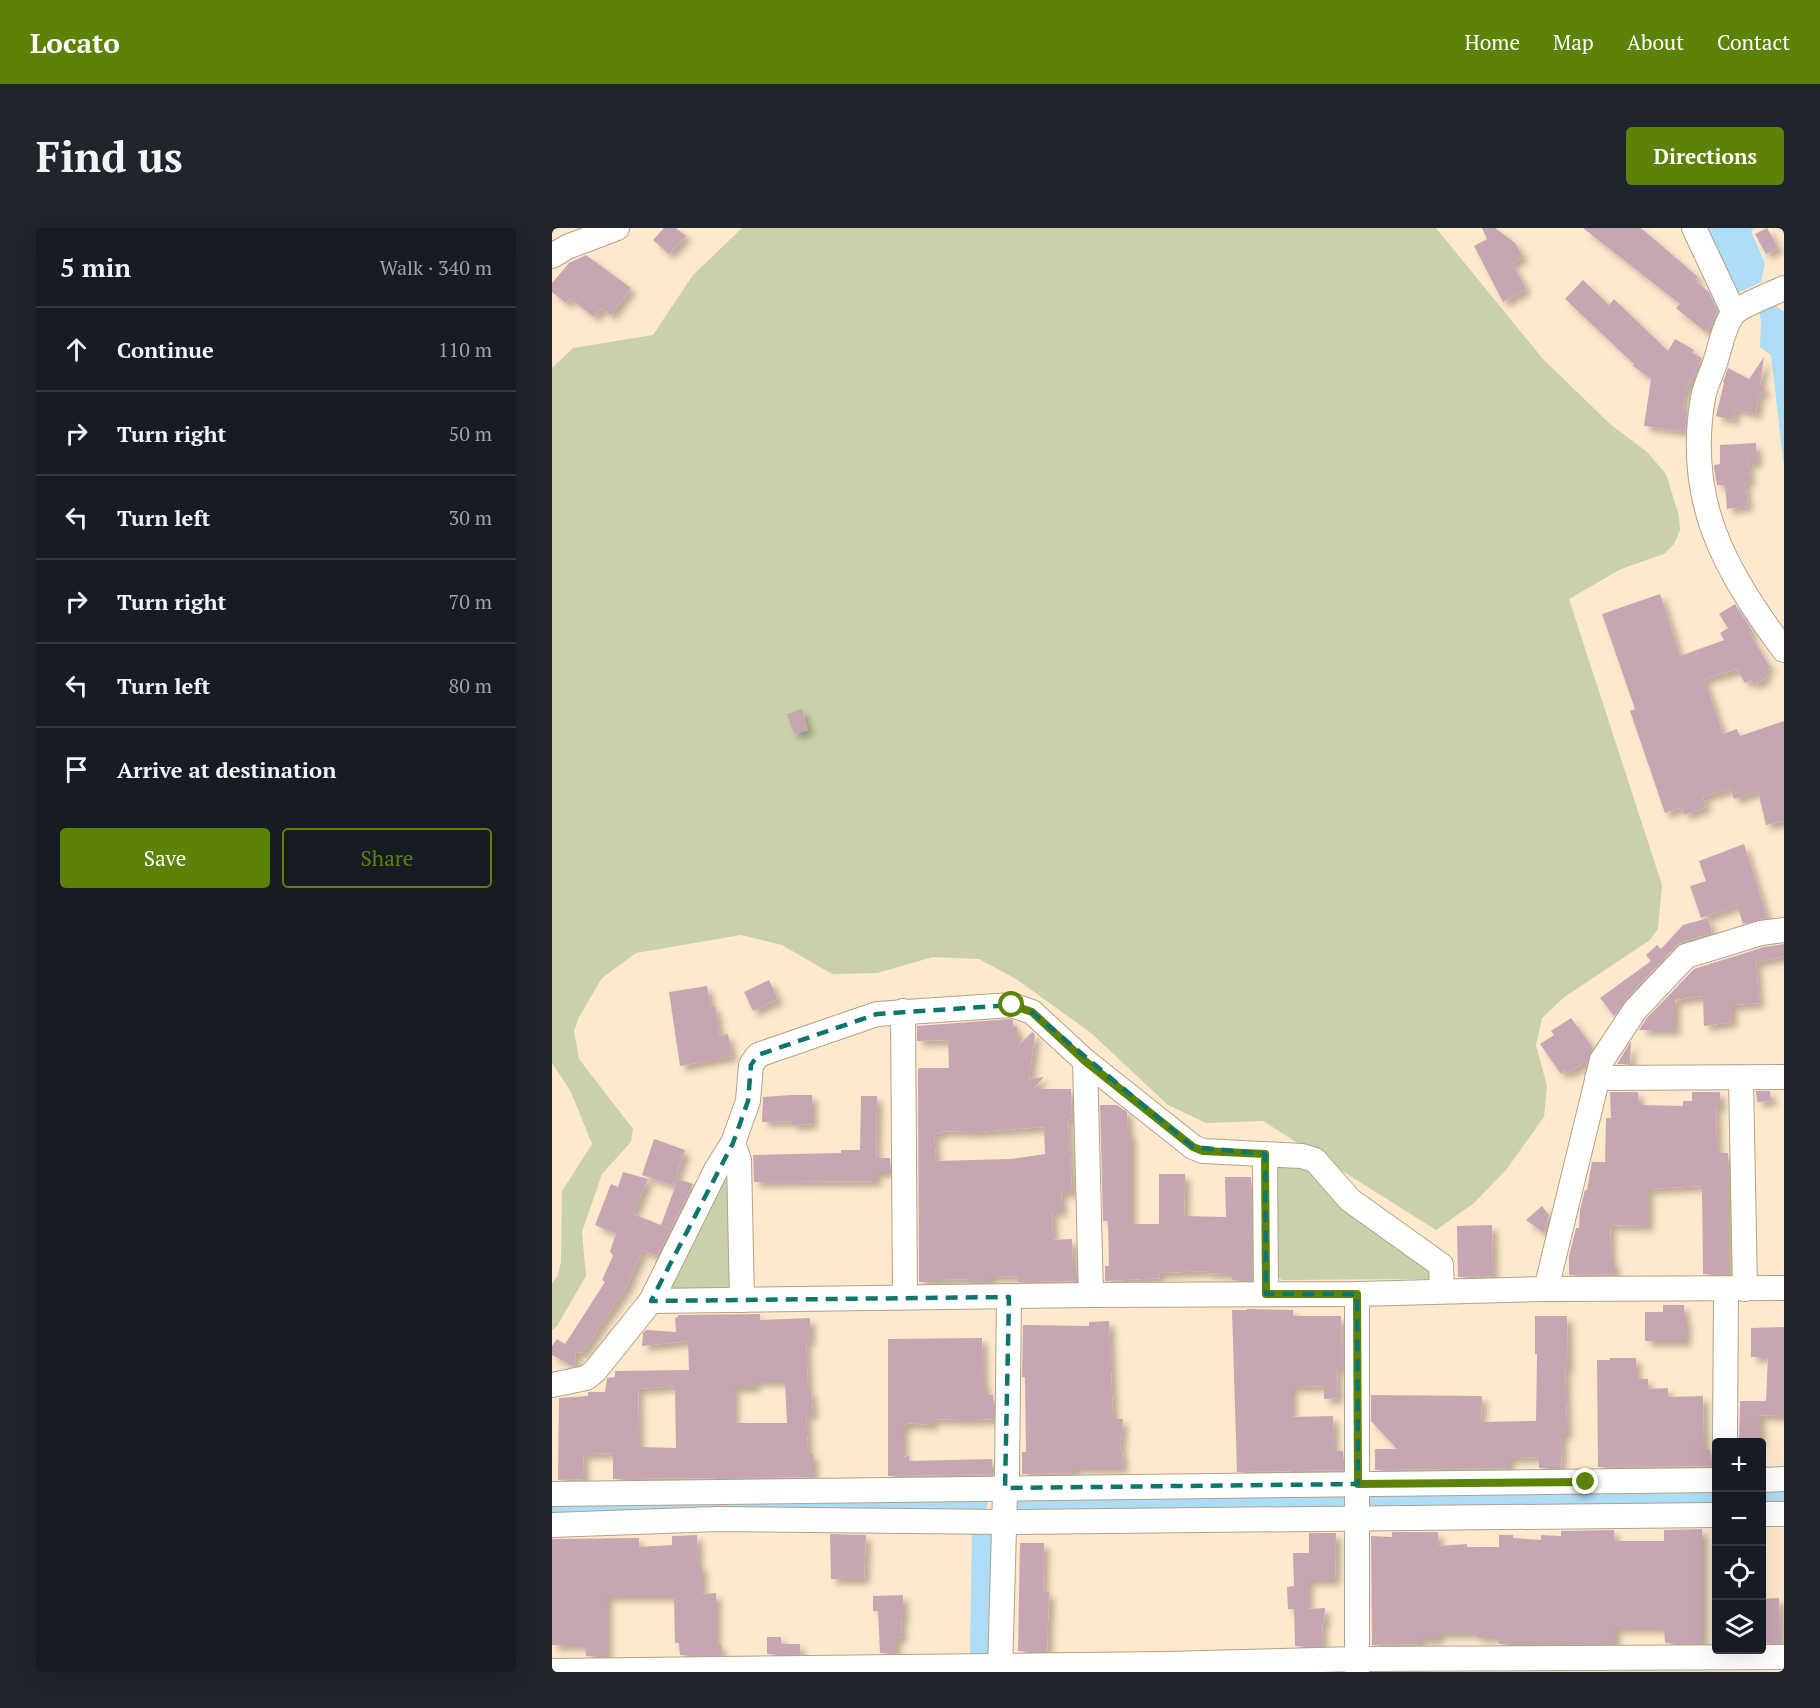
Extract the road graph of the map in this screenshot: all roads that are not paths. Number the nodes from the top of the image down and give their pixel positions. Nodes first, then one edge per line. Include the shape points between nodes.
1 (617, 228) edge
2 (1694, 228) edge
3 (552, 256) edge
4 (1784, 288) edge
5 (1734, 313) junction
6 (1784, 650) edge
7 (1784, 930) edge
8 (903, 1011) junction
9 (1085, 1061) junction
10 (1784, 1077) edge
11 (1597, 1078) junction
12 (1742, 1078) junction
13 (733, 1143) junction
14 (1265, 1154) junction
15 (1784, 1288) edge
16 (1546, 1289) junction
17 (1735, 1289) junction
18 (1442, 1291) junction
19 (1266, 1294) junction
20 (1357, 1294) junction
21 (1091, 1295) junction
22 (905, 1297) junction
23 (1009, 1297) junction
24 (742, 1299) junction
25 (651, 1301) junction
26 (552, 1385) edge
27 (1725, 1438) edge
28 (1784, 1479) edge
29 (1712, 1480) edge
30 (1766, 1480) edge
31 (552, 1494) edge
32 (1358, 1501) junction
33 (1005, 1504) junction
34 (1766, 1514) edge
35 (1784, 1514) edge
36 (1712, 1515) edge
37 (552, 1525) edge
38 (1784, 1657) edge
39 (1724, 1660) edge
40 (1357, 1666) edge
41 (1166, 1668) edge
42 (1000, 1669) edge
43 (827, 1670) edge
44 (552, 1671) edge
45 (643, 1671) edge

1 - 3 street
2 - 5 street
4 - 5 street
5 - 6 street via 1704,397 1698,454 1704,502 1719,545 1753,609
7 - 11 street via 1686,956 1635,1010 1602,1060
8 - 9 street via 1012,1005 1032,1012
8 - 13 street via 877,1014 758,1055 752,1065 748,1101
8 - 22 street
9 - 14 street via 1193,1147 1203,1151
9 - 21 street
10 - 12 street
11 - 12 street
11 - 16 street
12 - 17 street
13 - 24 street via 739,1160
13 - 25 street
14 - 18 street via 1315,1160 1350,1200 1441,1265
14 - 19 street
15 - 17 street
16 - 17 street
16 - 18 street
17 - 27 street
18 - 20 street
19 - 20 street
19 - 21 street
20 - 32 street
21 - 23 street
22 - 23 street
22 - 24 street
23 - 33 street
24 - 25 street
25 - 26 street via 595,1371 585,1378
28 - 30 street
29 - 32 street
31 - 33 street
32 - 33 street
32 - 33 street
32 - 36 street
32 - 40 street
33 - 37 street
33 - 42 street
34 - 35 street
38 - 39 street
39 - 40 street
40 - 41 street
41 - 42 street
42 - 43 street
43 - 45 street
44 - 45 street

